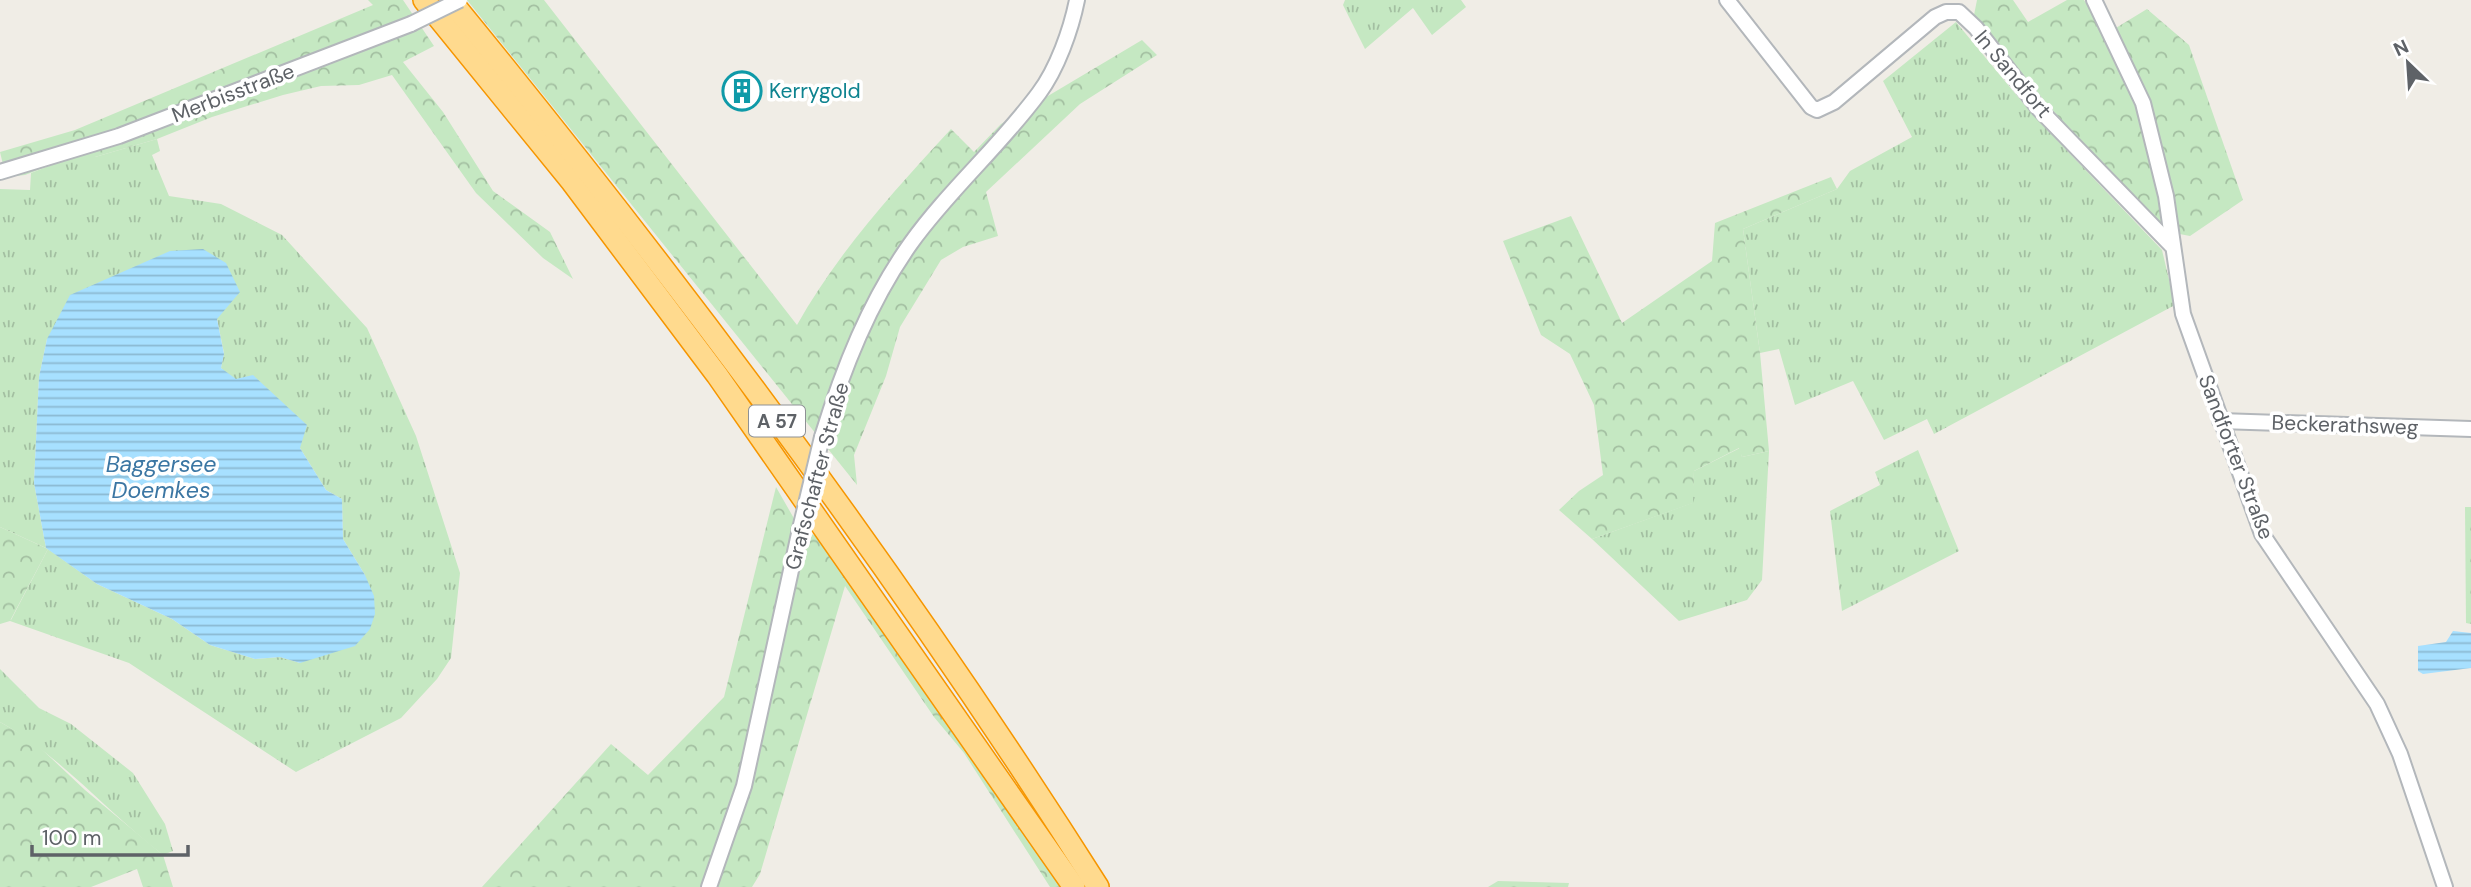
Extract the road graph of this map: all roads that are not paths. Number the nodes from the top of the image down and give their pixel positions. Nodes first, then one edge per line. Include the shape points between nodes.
1 (414, 0) edge
2 (424, 0) edge
3 (450, 0) edge
4 (460, 0) edge
5 (1077, 0) edge
6 (1727, 0) edge
7 (2094, 0) edge
8 (473, 62) junction
9 (0, 172) edge
10 (2171, 245) junction
11 (2220, 421) junction
12 (2471, 429) edge
13 (709, 887) edge
14 (1074, 887) edge
15 (1098, 887) edge
16 (2445, 887) edge

1 - 8 highway
2 - 8 highway, A 57
3 - 15 highway, A 57 via 627,221 847,517
4 - 9 street, Merbisstraße, bridge via 411,24 119,136
5 - 13 street, Grafschafter Straße, bridge via 1040,92 909,246 847,362 822,437 744,786
6 - 10 street, In Sandfort via 1816,110 1834,102 1935,17 1959,12 2039,108
7 - 10 street, Sandforter Straße via 2143,103 2166,195
8 - 14 highway, A 57 via 572,182 717,375
10 - 11 street, Sandforter Straße via 2183,314
11 - 12 street, Beckerathsweg
11 - 16 street, Sandforter Straße via 2262,534 2377,704 2400,754

